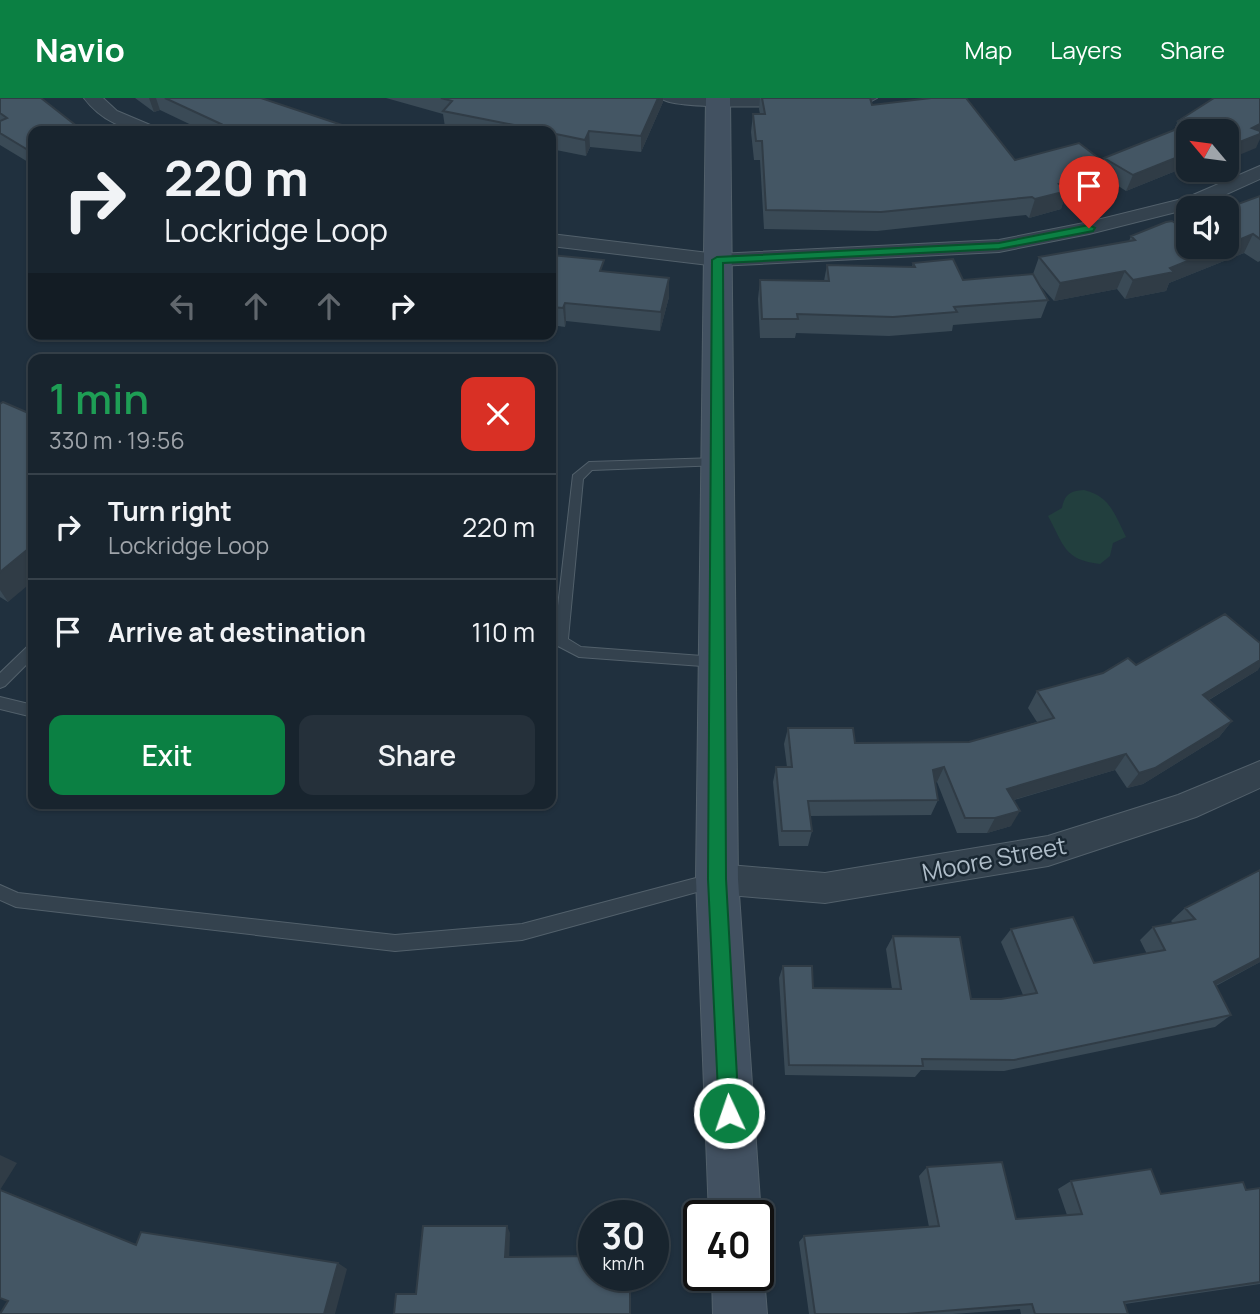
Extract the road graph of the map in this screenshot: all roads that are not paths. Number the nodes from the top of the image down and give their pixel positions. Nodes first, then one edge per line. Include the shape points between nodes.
1 (93, 98) edge
2 (670, 98) edge
3 (868, 98) edge
4 (718, 100) edge
5 (136, 126) edge
6 (1260, 172) edge
7 (556, 241) edge
8 (717, 260) junction
9 (717, 462) junction
10 (28, 655) edge
11 (717, 662) junction
12 (0, 682) edge
13 (0, 703) edge
14 (28, 710) edge
15 (1260, 774) edge
16 (717, 879) junction
17 (0, 892) edge
18 (734, 1200) edge
19 (739, 1291) edge
20 (740, 1314) edge

1 - 5 street via 111,115
2 - 4 street
3 - 4 street
4 - 8 street
6 - 8 street via 1193,202 999,246
7 - 8 street
8 - 9 street
9 - 11 street
9 - 11 lane via 589,466 577,478 561,641 579,652
10 - 12 lane
11 - 16 street
13 - 14 lane
15 - 16 street, Moore Street via 1185,807 1048,851 825,888
16 - 17 lane via 522,932 395,943 16,900
16 - 18 street
19 - 20 street

